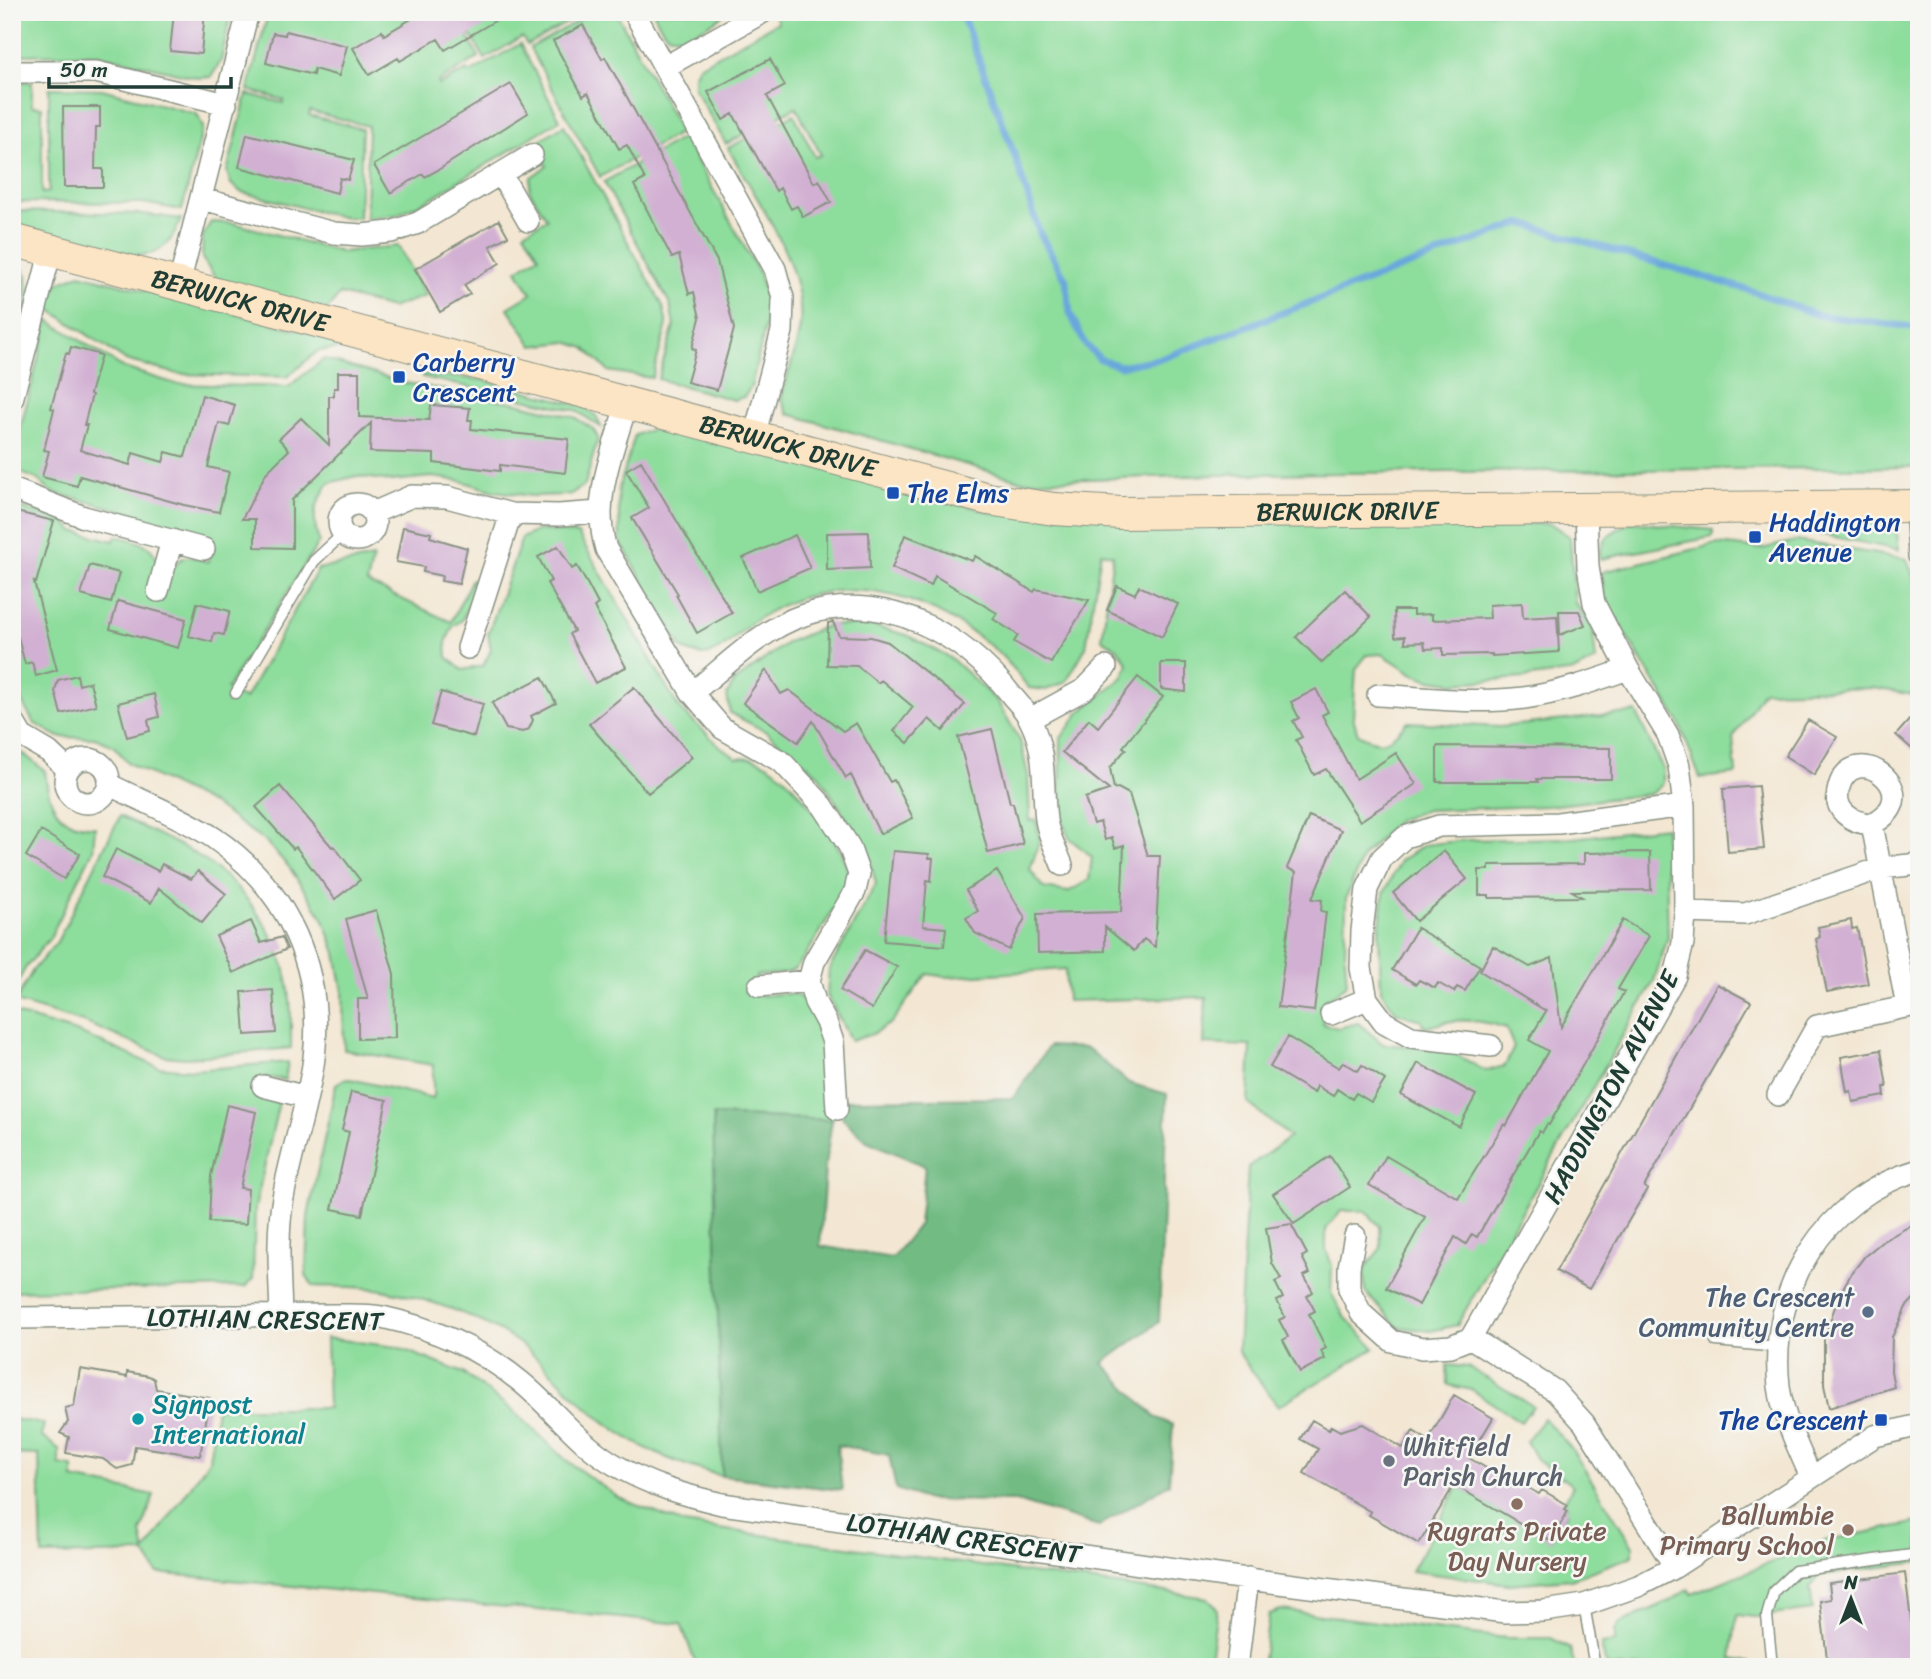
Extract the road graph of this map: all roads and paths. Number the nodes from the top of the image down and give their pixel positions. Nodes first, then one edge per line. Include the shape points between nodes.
1 (248, 12) edge
2 (634, 12) edge
3 (763, 12) edge
4 (665, 67) junction
5 (12, 72) edge
6 (226, 104) junction
7 (532, 155) dead end
8 (501, 174) junction
9 (202, 199) junction
10 (528, 221) dead end
11 (12, 240) edge
12 (51, 250) junction
13 (179, 284) junction
14 (12, 400) edge
15 (627, 404) junction
16 (754, 437) junction
17 (12, 489) edge
18 (1917, 506) edge
19 (1586, 510) junction
20 (599, 512) junction
21 (511, 514) junction
22 (344, 534) joint
23 (172, 540) junction
24 (204, 549) dead end
25 (1919, 556) edge
26 (159, 591) dead end
27 (468, 648) dead end
28 (1106, 667) dead end
29 (1628, 669) junction
30 (236, 693) dead end
31 (692, 693) junction
32 (1378, 695) dead end
33 (12, 719) edge
34 (1030, 719) junction
35 (68, 770) junction
36 (110, 785) junction
37 (1684, 806) junction
38 (1872, 824) dead end
39 (1919, 864) edge
40 (1062, 865) dead end
41 (1881, 868) junction
42 (1685, 912) junction
43 (809, 981) junction
44 (759, 986) dead end
45 (1367, 999) junction
46 (1913, 1006) edge
47 (1331, 1014) dead end
48 (1491, 1046) dead end
49 (263, 1086) dead end
50 (1778, 1095) dead end
51 (306, 1097) junction
52 (837, 1109) dead end
53 (1919, 1170) edge
54 (1355, 1236) dead end
55 (281, 1315) junction
56 (12, 1318) edge
57 (1471, 1338) junction
58 (1716, 1341) dead end
59 (1777, 1347) junction
60 (1919, 1425) edge
61 (1811, 1477) junction
62 (1919, 1554) edge
63 (1675, 1567) junction
64 (1248, 1578) junction
65 (1584, 1605) junction
66 (1237, 1667) edge
67 (1595, 1667) edge
68 (1772, 1667) edge

1 - 6 street
2 - 4 street
3 - 4 street
4 - 16 street via 775,269 783,298 782,331
5 - 6 street via 96,72
6 - 9 street
7 - 8 street
8 - 9 street via 418,223 362,235 334,233
8 - 10 street
9 - 13 street
11 - 12 street, BERWICK DRIVE
12 - 13 street, BERWICK DRIVE
12 - 14 street
13 - 15 street, BERWICK DRIVE
15 - 16 street, BERWICK DRIVE
15 - 20 street
16 - 19 street, BERWICK DRIVE via 988,499 1054,509 1121,513
17 - 23 street via 84,517
18 - 19 street, BERWICK DRIVE
18 - 25 street
19 - 29 street, HADDINGTON AVENUE via 1594,603
20 - 21 street
20 - 31 street via 606,549
21 - 22 street via 447,497 412,496 373,513 362,505 349,506 340,515
21 - 27 street
22 - 30 lane via 314,561
23 - 24 street
23 - 26 street
28 - 34 street via 1084,689
29 - 32 street via 1573,688 1523,698 1448,700
29 - 37 street, HADDINGTON AVENUE via 1668,735 1679,766
31 - 34 street via 769,632 804,615 842,607 881,609 918,621 958,643 998,677
31 - 43 street via 722,728 782,762 823,806 849,846 859,874 855,891 814,962
33 - 35 street via 22,736
34 - 40 street via 1041,747 1046,822
35 - 36 street via 80,760 95,760 107,770
35 - 36 street via 65,785 80,802 95,803
36 - 51 street via 214,838 257,874 289,916 309,967 316,1018
37 - 42 street, HADDINGTON AVENUE
37 - 45 street via 1558,823 1439,826 1405,837 1382,858 1367,889 1361,968
38 - 41 street
39 - 41 street
41 - 42 street via 1745,914
41 - 46 street
42 - 57 street, HADDINGTON AVENUE via 1675,976
43 - 44 street
43 - 52 street via 833,1042
45 - 47 street
45 - 48 street via 1384,1023 1411,1037
46 - 50 street via 1817,1026
49 - 51 street
51 - 55 street via 280,1224
53 - 59 street via 1872,1190 1839,1213 1814,1243 1793,1279
54 - 57 street via 1349,1289 1361,1313 1392,1341 1423,1348 1451,1346
55 - 56 street, LOTHIAN CRESCENT
55 - 64 street, LOTHIAN CRESCENT via 380,1317 428,1330 474,1350 521,1382 577,1437 616,1466 669,1491 722,1504
57 - 63 street via 1555,1391 1584,1423
58 - 59 lane
59 - 61 street via 1779,1387 1788,1425
60 - 61 street, LOTHIAN CRESCENT via 1875,1436
61 - 63 street, LOTHIAN CRESCENT
62 - 68 lane via 1795,1571 1774,1591 1767,1616
63 - 65 street, LOTHIAN CRESCENT
64 - 65 street, LOTHIAN CRESCENT via 1505,1612
64 - 66 street
65 - 67 lane

